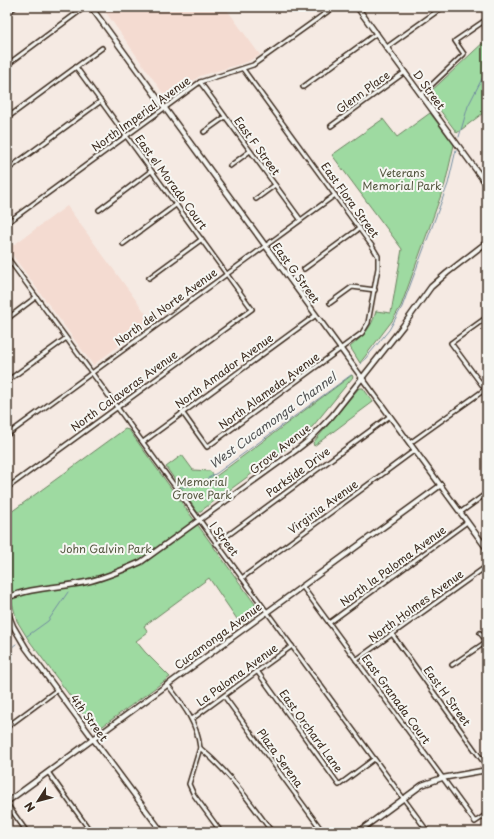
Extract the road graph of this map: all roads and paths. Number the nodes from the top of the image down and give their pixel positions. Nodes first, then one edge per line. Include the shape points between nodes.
1 (15, 7) edge
2 (85, 7) edge
3 (91, 7) edge
4 (334, 7) edge
5 (357, 7) edge
6 (443, 7) edge
7 (7, 13) edge
8 (487, 19) edge
9 (377, 33) junction
10 (102, 48) dead end
11 (387, 48) junction
12 (7, 65) edge
13 (76, 67) junction
14 (244, 69) junction
15 (405, 72) junction
16 (200, 82) junction
17 (303, 86) dead end
18 (422, 95) junction
19 (101, 101) junction
20 (165, 108) junction
21 (225, 117) junction
22 (7, 118) edge
23 (331, 126) dead end
24 (204, 132) dead end
25 (126, 136) junction
26 (250, 151) junction
27 (230, 166) dead end
28 (7, 170) edge
29 (151, 171) junction
30 (275, 185) junction
31 (487, 185) edge
32 (335, 195) junction
33 (256, 199) dead end
34 (176, 204) junction
35 (99, 210) dead end
36 (300, 219) junction
37 (7, 223) edge
38 (360, 228) junction
39 (202, 239) junction
40 (487, 242) edge
41 (123, 244) dead end
42 (265, 245) junction
43 (7, 258) edge
44 (304, 269) dead end
45 (226, 274) junction
46 (149, 278) dead end
47 (375, 290) junction
48 (36, 297) junction
49 (330, 303) dead end
50 (252, 309) joint
51 (316, 315) junction
52 (487, 317) edge
53 (7, 318) edge
54 (65, 338) junction
55 (341, 349) junction
56 (91, 373) junction
57 (362, 377) junction
58 (7, 381) edge
59 (486, 388) edge
60 (117, 408) junction
61 (182, 412) junction
62 (390, 416) junction
63 (7, 435) edge
64 (143, 442) junction
65 (410, 443) junction
66 (415, 450) junction
67 (441, 485) junction
68 (8, 486) edge
69 (487, 492) edge
70 (460, 512) junction
71 (200, 521) junction
72 (467, 522) junction
73 (216, 544) junction
74 (487, 549) edge
75 (487, 566) edge
76 (242, 578) junction
77 (302, 586) junction
78 (7, 598) edge
79 (7, 611) edge
80 (267, 612) junction
81 (329, 623) junction
82 (480, 633) dead end
83 (392, 634) junction
84 (487, 642) edge
85 (292, 646) junction
86 (356, 660) junction
87 (452, 665) dead end
88 (256, 671) junction
89 (167, 684) junction
90 (57, 690) junction
91 (224, 696) junction
92 (192, 718) junction
93 (7, 727) edge
94 (93, 739) junction
95 (200, 748) junction
96 (374, 759) junction
97 (487, 768) edge
98 (48, 772) junction
99 (442, 778) junction
100 (403, 799) junction
101 (7, 803) edge
102 (487, 814) edge
103 (360, 831) edge
104 (28, 832) edge
105 (92, 832) edge
106 (162, 832) edge
107 (221, 832) edge
108 (272, 832) edge
109 (323, 832) edge
110 (428, 832) edge

1 - 7 street
2 - 12 street
3 - 20 street, East G Street
4 - 14 street, North Imperial Avenue
5 - 9 street, D Street
6 - 11 street
8 - 18 street via 455,41 464,54
9 - 11 street, D Street
9 - 17 street
10 - 13 street
11 - 15 street, D Street
13 - 19 street, East el Morado Court
13 - 22 street
14 - 16 street, North Imperial Avenue
14 - 32 street, East Flora Street
15 - 18 street, D Street
15 - 23 street, Glenn Place
16 - 20 street, North Imperial Avenue
16 - 21 street, East F Street
18 - 31 street, D Street
19 - 25 street, East el Morado Court
19 - 28 street
20 - 25 street, North Imperial Avenue
20 - 42 street, East G Street
21 - 24 street
21 - 26 street, East F Street
25 - 29 street, East el Morado Court
25 - 37 street, North Imperial Avenue
26 - 27 street
26 - 30 street, East F Street
29 - 34 street, East el Morado Court
29 - 35 street
30 - 33 street
30 - 36 street, East F Street
32 - 36 street, North del Norte Avenue
32 - 38 street, East Flora Street
34 - 39 street, East el Morado Court
34 - 41 street
36 - 42 street, North del Norte Avenue
38 - 44 street
38 - 47 street, East Flora Street via 378,256
39 - 45 street, East el Morado Court
39 - 46 street
40 - 57 street, Grove Avenue via 431,287
42 - 45 street, North del Norte Avenue
42 - 51 street, East G Street
43 - 48 street, I Street
45 - 50 street, East el Morado Court
45 - 56 street, North del Norte Avenue
47 - 49 street via 352,287
47 - 55 street, East Flora Street via 368,323 362,333
48 - 53 street
48 - 54 street, I Street
50 - 60 street, North Calaveras Avenue
51 - 55 street, East G Street
51 - 61 street, North Amador Avenue
52 - 59 street via 451,343
54 - 56 street, I Street
54 - 58 street
55 - 57 street, East G Street
55 - 61 street, North Alameda Avenue via 207,447
56 - 60 street, I Street
56 - 63 street, North del Norte Avenue
57 - 62 street, East G Street
57 - 71 street, Grove Avenue via 332,416 309,440
59 - 65 street
60 - 64 street, I Street
60 - 68 street, North Calaveras Avenue
61 - 64 street, North Amador Avenue
62 - 65 street, East G Street
62 - 73 street, Parkside Drive
64 - 71 street, I Street
65 - 66 street, East G Street
66 - 67 street, East G Street
66 - 76 street, Virginia Avenue
67 - 70 street, East G Street
67 - 77 street, Cucamonga Avenue
69 - 70 street
70 - 72 street, East G Street
71 - 73 street, I Street
71 - 78 street, Grove Avenue via 141,562 116,573 86,582 32,590
72 - 74 street, East G Street
72 - 81 street, North la Paloma Avenue
73 - 76 street, I Street
75 - 83 street, North Holmes Avenue
76 - 80 street, I Street
77 - 80 street, Cucamonga Avenue
77 - 81 street, East Granada Court
79 - 90 street, 4th Street via 22,641
80 - 85 street, I Street
80 - 89 street, Cucamonga Avenue
81 - 86 street, East Granada Court
82 - 84 street
83 - 86 street, North Holmes Avenue
83 - 97 street, East H Street
84 - 87 street
85 - 88 street, La Paloma Avenue
85 - 96 street, I Street
86 - 99 street, East Granada Court
88 - 91 street, La Paloma Avenue
88 - 96 street, East Orchard Lane via 339,785
89 - 92 street
89 - 94 street, Cucamonga Avenue
90 - 93 street
90 - 94 street, 4th Street
91 - 92 street, La Paloma Avenue
91 - 109 street, Plaza Serena
92 - 95 street
94 - 98 street, Cucamonga Avenue
94 - 106 street, 4th Street
95 - 107 street via 189,784
95 - 108 street via 236,782
96 - 100 street, I Street
97 - 99 street
98 - 101 street, Cucamonga Avenue
98 - 105 street
99 - 100 street via 422,785
99 - 102 street, East Granada Court via 475,822
100 - 103 street
100 - 110 street, I Street
101 - 104 street

